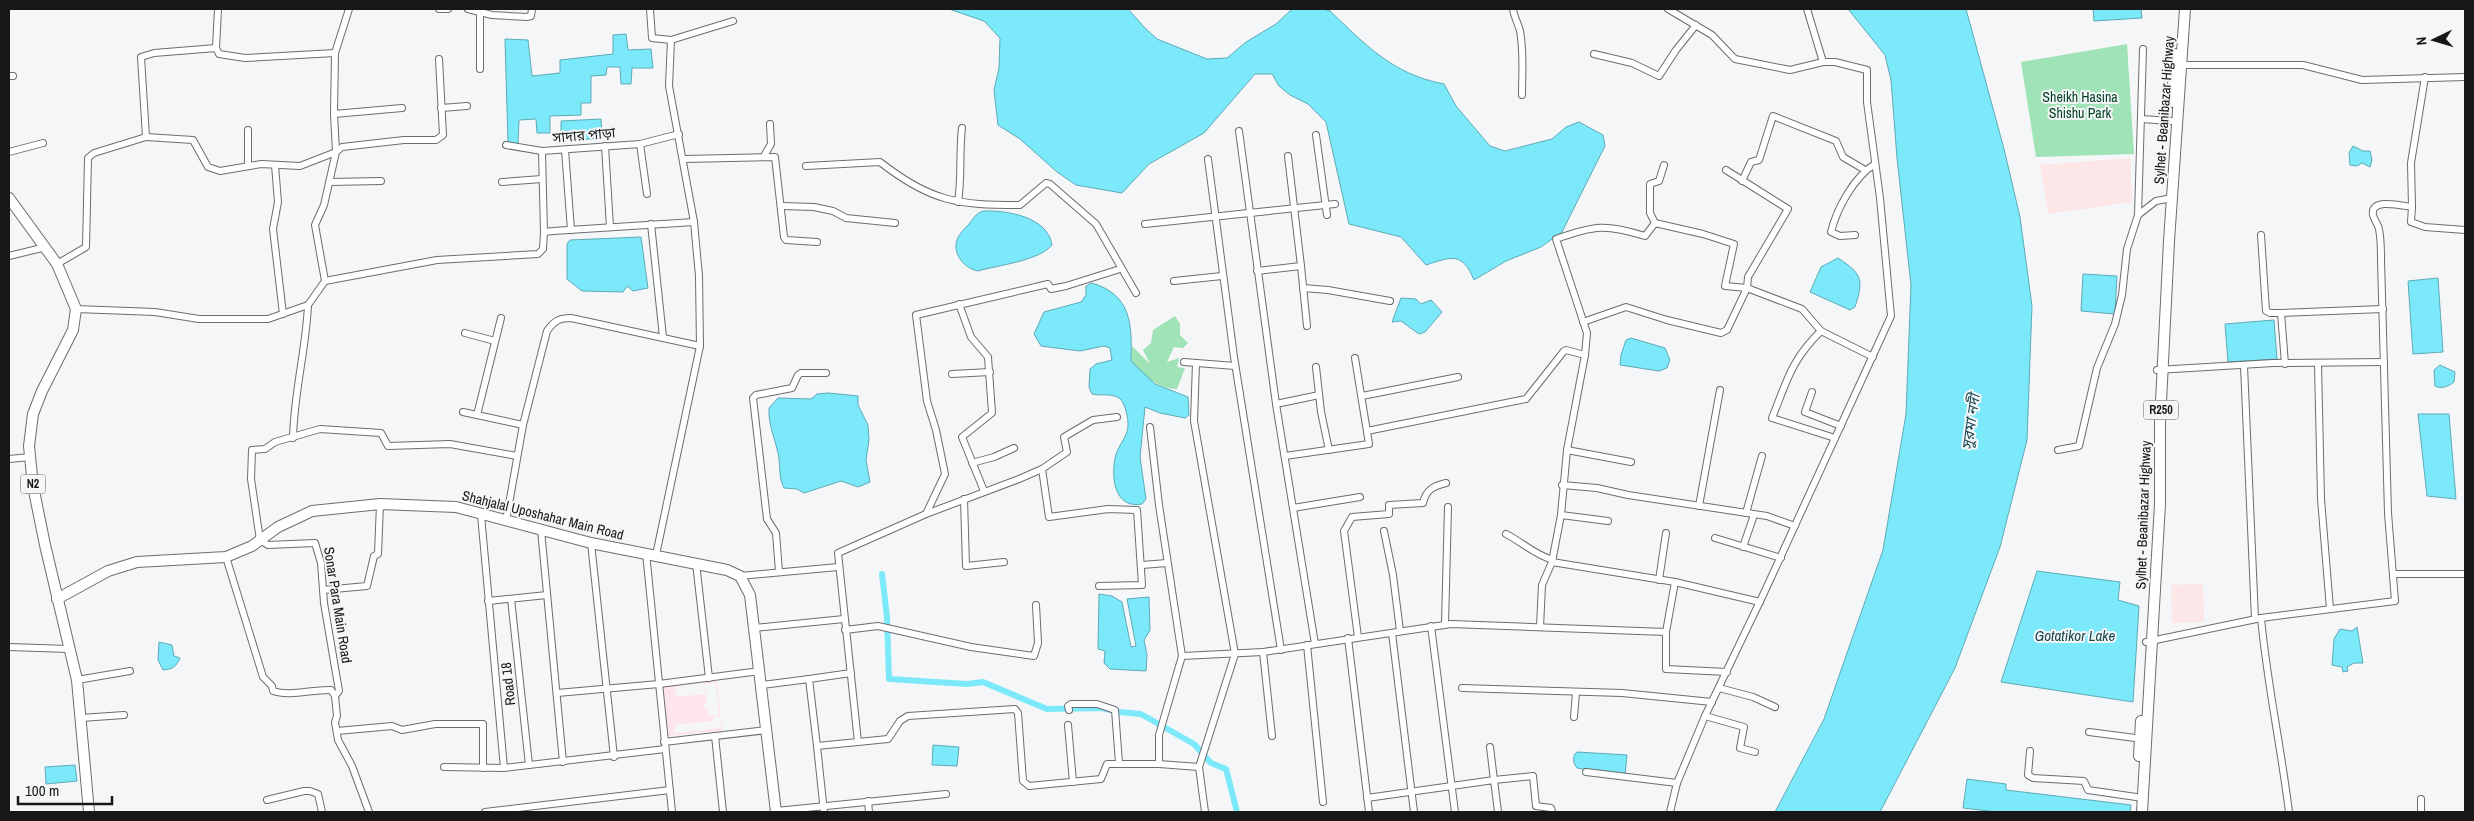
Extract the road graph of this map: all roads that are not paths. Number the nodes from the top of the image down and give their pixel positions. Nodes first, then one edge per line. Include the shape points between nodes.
1 (218, 9) edge
2 (349, 9) edge
3 (440, 9) edge
4 (448, 9) edge
5 (468, 9) edge
6 (532, 9) edge
7 (536, 9) edge
8 (650, 9) edge
9 (1513, 9) edge
10 (1668, 9) edge
11 (1807, 9) edge
12 (2178, 9) edge
13 (2185, 9) edge
14 (480, 12) junction
15 (734, 21) dead end
16 (1696, 25) junction
17 (671, 40) junction
18 (216, 48) junction
19 (2142, 49) dead end
20 (335, 53) junction
21 (1594, 54) dead end
22 (439, 59) dead end
23 (1823, 62) junction
24 (2182, 65) junction
25 (480, 69) dead end
26 (2425, 76) junction
27 (2465, 77) edge
28 (1522, 95) dead end
29 (467, 106) dead end
30 (402, 108) dead end
31 (441, 108) junction
32 (334, 114) junction
33 (2141, 118) junction
34 (2171, 121) junction
35 (770, 124) dead end
36 (962, 128) dead end
37 (248, 130) dead end
38 (1239, 131) dead end
39 (679, 134) junction
40 (1316, 135) dead end
41 (146, 137) junction
42 (43, 143) dead end
43 (640, 144) junction
44 (506, 145) dead end
45 (605, 146) junction
46 (565, 150) junction
47 (542, 151) junction
48 (9, 152) edge
49 (336, 152) junction
50 (764, 156) junction
51 (1288, 156) dead end
52 (684, 159) junction
53 (1208, 159) dead end
54 (1875, 164) junction
55 (275, 165) junction
56 (1664, 165) dead end
57 (248, 166) junction
58 (806, 166) dead end
59 (1726, 170) dead end
60 (1865, 170) junction
61 (542, 179) junction
62 (381, 180) dead end
63 (330, 182) junction
64 (502, 182) dead end
65 (1742, 182) junction
66 (647, 194) dead end
67 (9, 198) edge
68 (2169, 198) junction
69 (958, 202) junction
70 (1335, 204) dead end
71 (1325, 205) junction
72 (782, 206) junction
73 (2412, 207) junction
74 (1293, 209) junction
75 (1248, 212) junction
76 (1327, 215) dead end
77 (2138, 215) junction
78 (1214, 218) junction
79 (694, 222) junction
80 (895, 223) dead end
81 (1655, 223) junction
82 (651, 224) junction
83 (1145, 224) dead end
84 (610, 227) junction
85 (571, 230) junction
86 (2465, 230) edge
87 (544, 232) junction
88 (1854, 235) dead end
89 (2261, 235) dead end
90 (817, 242) dead end
91 (46, 247) junction
92 (9, 256) edge
93 (57, 264) junction
94 (1301, 266) junction
95 (1120, 269) junction
96 (1257, 271) junction
97 (1222, 276) junction
98 (325, 281) junction
99 (1174, 281) dead end
100 (1303, 288) junction
101 (1747, 288) junction
102 (1136, 293) dead end
103 (1390, 301) dead end
104 (959, 304) junction
105 (308, 305) junction
106 (76, 309) junction
107 (2383, 309) junction
108 (2281, 313) junction
109 (282, 314) junction
110 (501, 318) dead end
111 (1584, 322) junction
112 (1307, 326) dead end
113 (1821, 331) junction
114 (466, 333) dead end
115 (663, 337) junction
116 (495, 341) junction
117 (700, 346) junction
118 (1585, 355) junction
119 (1873, 357) junction
120 (1355, 358) dead end
121 (1184, 362) dead end
122 (2384, 362) junction
123 (1198, 363) junction
124 (2285, 364) junction
125 (2318, 364) junction
126 (1235, 366) junction
127 (2244, 366) junction
128 (1316, 367) dead end
129 (2160, 370) junction
130 (990, 372) junction
131 (826, 373) dead end
132 (952, 374) dead end
133 (1458, 377) dead end
134 (1720, 390) dead end
135 (1812, 392) dead end
136 (1319, 395) junction
137 (1362, 396) junction
138 (1276, 404) junction
139 (463, 412) dead end
140 (477, 415) junction
141 (1117, 417) dead end
142 (524, 425) junction
143 (1841, 426) junction
144 (1150, 427) dead end
145 (1368, 431) junction
146 (293, 438) junction
147 (1835, 438) junction
148 (1014, 448) dead end
149 (1329, 450) junction
150 (1567, 450) junction
151 (2058, 450) dead end
152 (517, 456) junction
153 (1284, 456) junction
154 (1762, 456) dead end
155 (30, 457) junction
156 (9, 459) edge
157 (1631, 462) dead end
158 (972, 463) junction
159 (1042, 469) junction
160 (1446, 483) dead end
161 (1562, 485) junction
162 (984, 491) junction
163 (1360, 497) dead end
164 (964, 499) junction
165 (380, 504) junction
166 (1700, 506) junction
167 (1448, 507) dead end
168 (1293, 508) junction
169 (1746, 513) junction
170 (926, 514) junction
171 (482, 515) junction
172 (1561, 515) junction
173 (1754, 515) junction
174 (506, 521) junction
175 (1608, 521) dead end
176 (1795, 526) junction
177 (541, 530) junction
178 (1384, 532) dead end
179 (1666, 533) dead end
180 (1506, 534) dead end
181 (1715, 538) dead end
182 (260, 540) junction
183 (591, 543) junction
184 (1743, 547) junction
185 (651, 554) junction
186 (226, 557) junction
187 (1780, 558) junction
188 (1552, 561) junction
189 (1004, 562) dead end
190 (1167, 563) junction
191 (696, 564) junction
192 (1142, 565) junction
193 (838, 567) junction
194 (779, 572) junction
195 (2393, 574) junction
196 (2465, 574) edge
197 (740, 576) junction
198 (1659, 580) junction
199 (1675, 582) junction
200 (1099, 586) dead end
201 (323, 590) junction
202 (547, 595) junction
203 (57, 599) junction
204 (511, 599) junction
205 (488, 601) junction
206 (1760, 602) junction
207 (1036, 606) dead end
208 (2330, 609) junction
209 (2258, 618) junction
210 (844, 619) junction
211 (1445, 625) junction
212 (1431, 626) junction
213 (1540, 627) junction
214 (754, 628) junction
215 (845, 630) junction
216 (1400, 631) junction
217 (1666, 632) junction
218 (1392, 633) junction
219 (1358, 637) junction
220 (1348, 638) junction
221 (2148, 642) junction
222 (1315, 644) junction
223 (1307, 645) junction
224 (9, 646) edge
225 (69, 649) junction
226 (1280, 650) junction
227 (1263, 652) junction
228 (1235, 654) junction
229 (1182, 656) junction
230 (130, 671) dead end
231 (760, 671) junction
232 (1727, 672) junction
233 (851, 673) junction
234 (708, 678) junction
235 (810, 679) junction
236 (77, 680) junction
237 (658, 684) junction
238 (762, 685) junction
239 (1462, 688) dead end
240 (1719, 688) junction
241 (606, 689) junction
242 (1576, 692) junction
243 (557, 693) junction
244 (335, 696) junction
245 (1712, 702) junction
246 (1775, 707) dead end
247 (1069, 708) dead end
248 (124, 715) dead end
249 (1705, 716) junction
250 (1574, 717) dead end
251 (81, 718) junction
252 (1068, 726) dead end
253 (767, 730) junction
254 (336, 731) junction
255 (2089, 732) dead end
256 (715, 736) junction
257 (1272, 736) dead end
258 (2144, 739) junction
259 (664, 742) junction
260 (858, 742) junction
261 (818, 746) junction
262 (1490, 746) dead end
263 (665, 749) junction
264 (2030, 751) dead end
265 (1755, 752) dead end
266 (614, 756) junction
267 (563, 762) junction
268 (1118, 763) junction
269 (1159, 764) junction
270 (529, 765) junction
271 (444, 767) dead end
272 (1199, 767) junction
273 (483, 768) junction
274 (504, 768) junction
275 (1586, 772) dead end
276 (1494, 780) junction
277 (1072, 782) junction
278 (1677, 783) junction
279 (1450, 785) junction
280 (670, 790) junction
281 (1412, 791) junction
282 (946, 794) dead end
283 (2140, 797) junction
284 (1367, 798) junction
285 (2421, 799) dead end
286 (267, 800) dead end
287 (868, 801) junction
288 (1323, 802) dead end
289 (824, 809) edge
290 (776, 811) edge
291 (89, 812) edge
292 (322, 812) edge
293 (369, 812) edge
294 (485, 812) edge
295 (672, 812) edge
296 (723, 812) edge
297 (869, 812) edge
298 (1205, 812) edge
299 (1369, 812) edge
300 (1414, 812) edge
301 (1455, 812) edge
302 (1498, 812) edge
303 (1552, 812) edge
304 (1670, 812) edge
305 (2136, 812) edge
306 (2142, 812) edge
307 (2289, 812) edge
308 (2421, 812) edge

1 - 18 street
2 - 20 street
3 - 4 street
5 - 14 street
6 - 7 street
6 - 14 street via 531,16 527,17
8 - 17 street via 652,38
9 - 28 street via 1523,58
10 - 16 street
11 - 23 street
12 - 34 main road, Sylhet - Beanibazar Highway / R250
13 - 24 main road, Sylhet - Beanibazar Highway / R250
14 - 25 street
15 - 17 street
16 - 21 street via 1659,76 1632,63
16 - 23 street via 1712,35 1735,58 1790,70
17 - 39 street via 669,86
18 - 20 street via 219,54 245,58
18 - 41 street via 141,57
19 - 33 street
20 - 32 street
22 - 31 street
23 - 54 street via 1867,70 1867,102
24 - 26 street via 2302,65 2362,80
24 - 68 main road, Sylhet - Beanibazar Highway / R250
26 - 27 street
26 - 73 street via 2410,163
29 - 31 street
30 - 32 street
31 - 49 street via 443,135 436,140 342,147
32 - 49 street
33 - 34 street
33 - 77 street
34 - 68 main road, Sylhet - Beanibazar Highway / R250
35 - 50 street via 771,144
36 - 69 street
37 - 57 street
38 - 75 street
39 - 43 street, সাদার পাড়া
39 - 52 street
40 - 71 street
41 - 57 street via 193,140 213,170
41 - 93 street via 88,158 86,248
42 - 48 street
43 - 45 street, সাদার পাড়া
43 - 66 street
44 - 47 street
45 - 46 street, সাদার পাড়া
45 - 84 street
46 - 47 street, সাদার পাড়া
46 - 85 street
47 - 61 street, সাদার পাড়া
49 - 55 street via 300,166
49 - 63 street
50 - 52 street
50 - 72 street via 775,157
51 - 74 street
52 - 79 street
53 - 78 street
54 - 60 street
54 - 119 street via 1891,316
55 - 57 street
55 - 109 street via 278,202 274,236
56 - 81 street via 1659,181 1650,184 1650,213
58 - 69 street via 880,162 927,193
59 - 65 street
60 - 65 street via 1843,157 1836,140 1773,116 1759,160 1751,162
60 - 88 street via 1840,208 1831,232 1840,236
61 - 64 street
61 - 87 street, সাদার পাড়া
62 - 63 street
63 - 98 street via 315,225
65 - 101 street via 1788,209 1748,276
67 - 91 main road
68 - 77 street via 2156,201
68 - 129 main road, Sylhet - Beanibazar Highway / R250
69 - 95 street via 1020,205 1046,183 1050,184 1096,224
70 - 71 street
71 - 74 street
71 - 76 street
72 - 80 street via 814,208 833,211 846,218
72 - 90 street via 785,239
73 - 86 street via 2411,222 2425,227
73 - 107 street via 2386,203 2377,205 2373,210 2379,228
74 - 75 street
74 - 94 street
75 - 78 street
75 - 96 street
77 - 151 street via 2127,249 2115,324 2097,368 2080,446
78 - 83 street
78 - 97 street
79 - 82 street
79 - 117 street
81 - 101 street via 1734,244 1725,286
81 - 111 street via 1645,236 1615,227 1584,229 1556,239
82 - 84 street
82 - 115 street
84 - 85 street
85 - 87 street
87 - 98 street, সাদার পাড়া via 543,249 538,254 437,260
89 - 108 street via 2266,311
91 - 92 street
91 - 93 main road
93 - 106 main road
94 - 96 street
94 - 100 street
95 - 102 street
95 - 104 street via 1066,286 1051,289 1048,284
96 - 138 street
97 - 99 street
97 - 126 street
98 - 105 street
100 - 103 street
100 - 112 street
101 - 111 street via 1727,330 1721,333 1628,308
101 - 113 street via 1802,309
104 - 130 street via 971,337 988,357
104 - 170 street via 916,315 928,401 945,474
105 - 109 street
105 - 146 street via 306,343 295,396
106 - 109 street via 155,312 198,319 268,319
106 - 155 main road, N2 via 73,330 33,414
107 - 108 street
107 - 122 street
108 - 124 street
110 - 116 street
111 - 118 street via 1587,333
113 - 119 street
113 - 147 street via 1789,372 1772,418
114 - 116 street
115 - 117 street
115 - 142 street via 559,318 547,331
116 - 140 street
117 - 185 street
118 - 145 street via 1566,350 1526,399
118 - 150 street
119 - 143 street
120 - 137 street
121 - 123 street
122 - 125 street
122 - 195 street
123 - 126 street
123 - 228 street via 1194,421
124 - 125 street
124 - 127 street
125 - 208 street via 2321,499
126 - 226 street
127 - 129 street
127 - 209 street
128 - 136 street
129 - 221 main road, Sylhet - Beanibazar Highway / R250 via 2157,504
130 - 132 street
130 - 158 street via 992,413 962,437
131 - 194 street via 798,375 792,388 753,398 767,519 776,533
133 - 137 street
134 - 166 street
135 - 143 street via 1805,412
136 - 138 street
136 - 149 street
137 - 145 street
138 - 153 street
139 - 140 street
140 - 142 street
141 - 159 street via 1093,420 1064,437 1067,452
142 - 152 street
143 - 147 street
144 - 190 street
145 - 149 street via 1369,444
146 - 152 street via 320,429 381,433 388,446 450,444
146 - 182 street via 275,442 265,449 252,450 251,479
147 - 176 street
148 - 158 street
149 - 153 street
150 - 157 street
150 - 161 street
152 - 174 street
153 - 168 street
154 - 169 street
155 - 156 street
155 - 203 main road, N2
158 - 162 street
159 - 162 street
159 - 192 street via 1050,518 1108,509 1137,510
160 - 219 street via 1425,493 1423,503 1390,505 1389,514 1352,517 1347,523 1344,531
161 - 166 street
161 - 172 street
162 - 164 street
163 - 168 street
164 - 170 street
164 - 189 street via 966,566
165 - 171 main road, Shahjalal Uposhahar Main Road via 456,507
165 - 182 main road, Shahjalal Uposhahar Main Road via 312,511 278,527
165 - 201 street via 378,554 374,556 367,586
166 - 169 street
167 - 211 street
168 - 222 street
169 - 173 street
170 - 193 street via 838,553
171 - 174 main road, Shahjalal Uposhahar Main Road
171 - 205 street
172 - 175 street
172 - 188 street
173 - 176 street
173 - 184 street
174 - 177 main road, Shahjalal Uposhahar Main Road
176 - 187 street
177 - 183 main road, Shahjalal Uposhahar Main Road
177 - 202 street
178 - 216 street
179 - 198 street
180 - 188 street
181 - 184 street
182 - 186 main road, Shahjalal Uposhahar Main Road
182 - 201 street, Sonar Para Main Road via 268,545 315,543 321,563
183 - 185 main road, Shahjalal Uposhahar Main Road
183 - 241 street
184 - 187 street
185 - 191 main road, Shahjalal Uposhahar Main Road
185 - 237 street
186 - 203 main road, Shahjalal Uposhahar Main Road via 137,562 108,571
186 - 244 street via 263,677 273,691 321,689 331,690
187 - 206 street
188 - 198 street
188 - 213 street via 1542,585
190 - 192 street
190 - 229 street
191 - 197 main road, Shahjalal Uposhahar Main Road
191 - 234 street
192 - 200 street via 1142,585
193 - 194 street
193 - 210 street
194 - 197 street
195 - 196 street
195 - 208 street via 2396,597 2392,603
197 - 214 main road via 750,595
198 - 199 street
199 - 206 street
199 - 217 street
201 - 244 street, Sonar Para Main Road via 339,691
202 - 204 street
202 - 243 street
203 - 225 main road, N2
204 - 205 street
204 - 270 street, Road 18
205 - 274 street
206 - 232 street
207 - 215 street via 1038,643 1034,656 878,626
208 - 209 street
209 - 221 street
209 - 307 street
210 - 214 street
210 - 215 street
211 - 212 street
211 - 213 street
212 - 216 street
212 - 279 street
213 - 217 street
214 - 231 main road
215 - 233 street
216 - 218 street
217 - 232 street via 1666,669
218 - 219 street
218 - 281 street
219 - 220 street
220 - 222 street
220 - 284 street
221 - 258 main road, Sylhet - Beanibazar Highway / R250
222 - 223 street
223 - 226 street
223 - 288 street
224 - 225 street
225 - 236 main road, N2
226 - 227 street
227 - 228 street
227 - 257 street
228 - 229 street
228 - 272 street
229 - 269 street via 1159,735
230 - 236 street
231 - 234 street
231 - 238 main road
232 - 240 street
233 - 235 street
233 - 260 street
234 - 237 street
235 - 238 street
235 - 261 street
236 - 251 main road, N2
237 - 241 street
237 - 259 street
238 - 253 main road
239 - 242 street
240 - 245 street
240 - 246 street via 1753,696
241 - 243 street
241 - 266 street
242 - 245 street
242 - 250 street
243 - 267 street
244 - 254 street, Sonar Para Main Road
245 - 249 street
247 - 268 street via 1096,704 1115,712
248 - 251 street
249 - 265 street via 1744,727 1740,748
249 - 278 street
251 - 291 main road, N2
252 - 277 street
253 - 256 street
253 - 290 main road
254 - 273 street via 483,724
254 - 293 street, Sonar Para Main Road
255 - 258 street
256 - 259 street
256 - 296 street
258 - 283 main road, Sylhet - Beanibazar Highway / R250
259 - 263 street
260 - 261 street
260 - 277 street via 888,739 900,721 908,716 1015,709 1018,712 1025,784
261 - 289 street
262 - 276 street
263 - 266 street
263 - 280 street
264 - 283 street via 2028,775 2033,778 2084,781 2088,790
266 - 267 street
267 - 270 street
268 - 269 street
268 - 277 street via 1107,764 1101,779
269 - 272 street
270 - 274 street
271 - 273 street
272 - 298 street
273 - 274 street
275 - 278 street
276 - 279 street
276 - 302 street
276 - 303 street via 1532,776 1536,806 1551,808
278 - 304 street
279 - 281 street
279 - 301 street
280 - 294 street
280 - 295 street
281 - 284 street
281 - 300 street
282 - 287 street
283 - 305 main road, Sylhet - Beanibazar Highway / R250
283 - 306 main road, Sylhet - Beanibazar Highway / R250
284 - 299 street
285 - 308 street
286 - 292 street via 310,791 318,794
287 - 289 street
287 - 297 street
289 - 290 street

